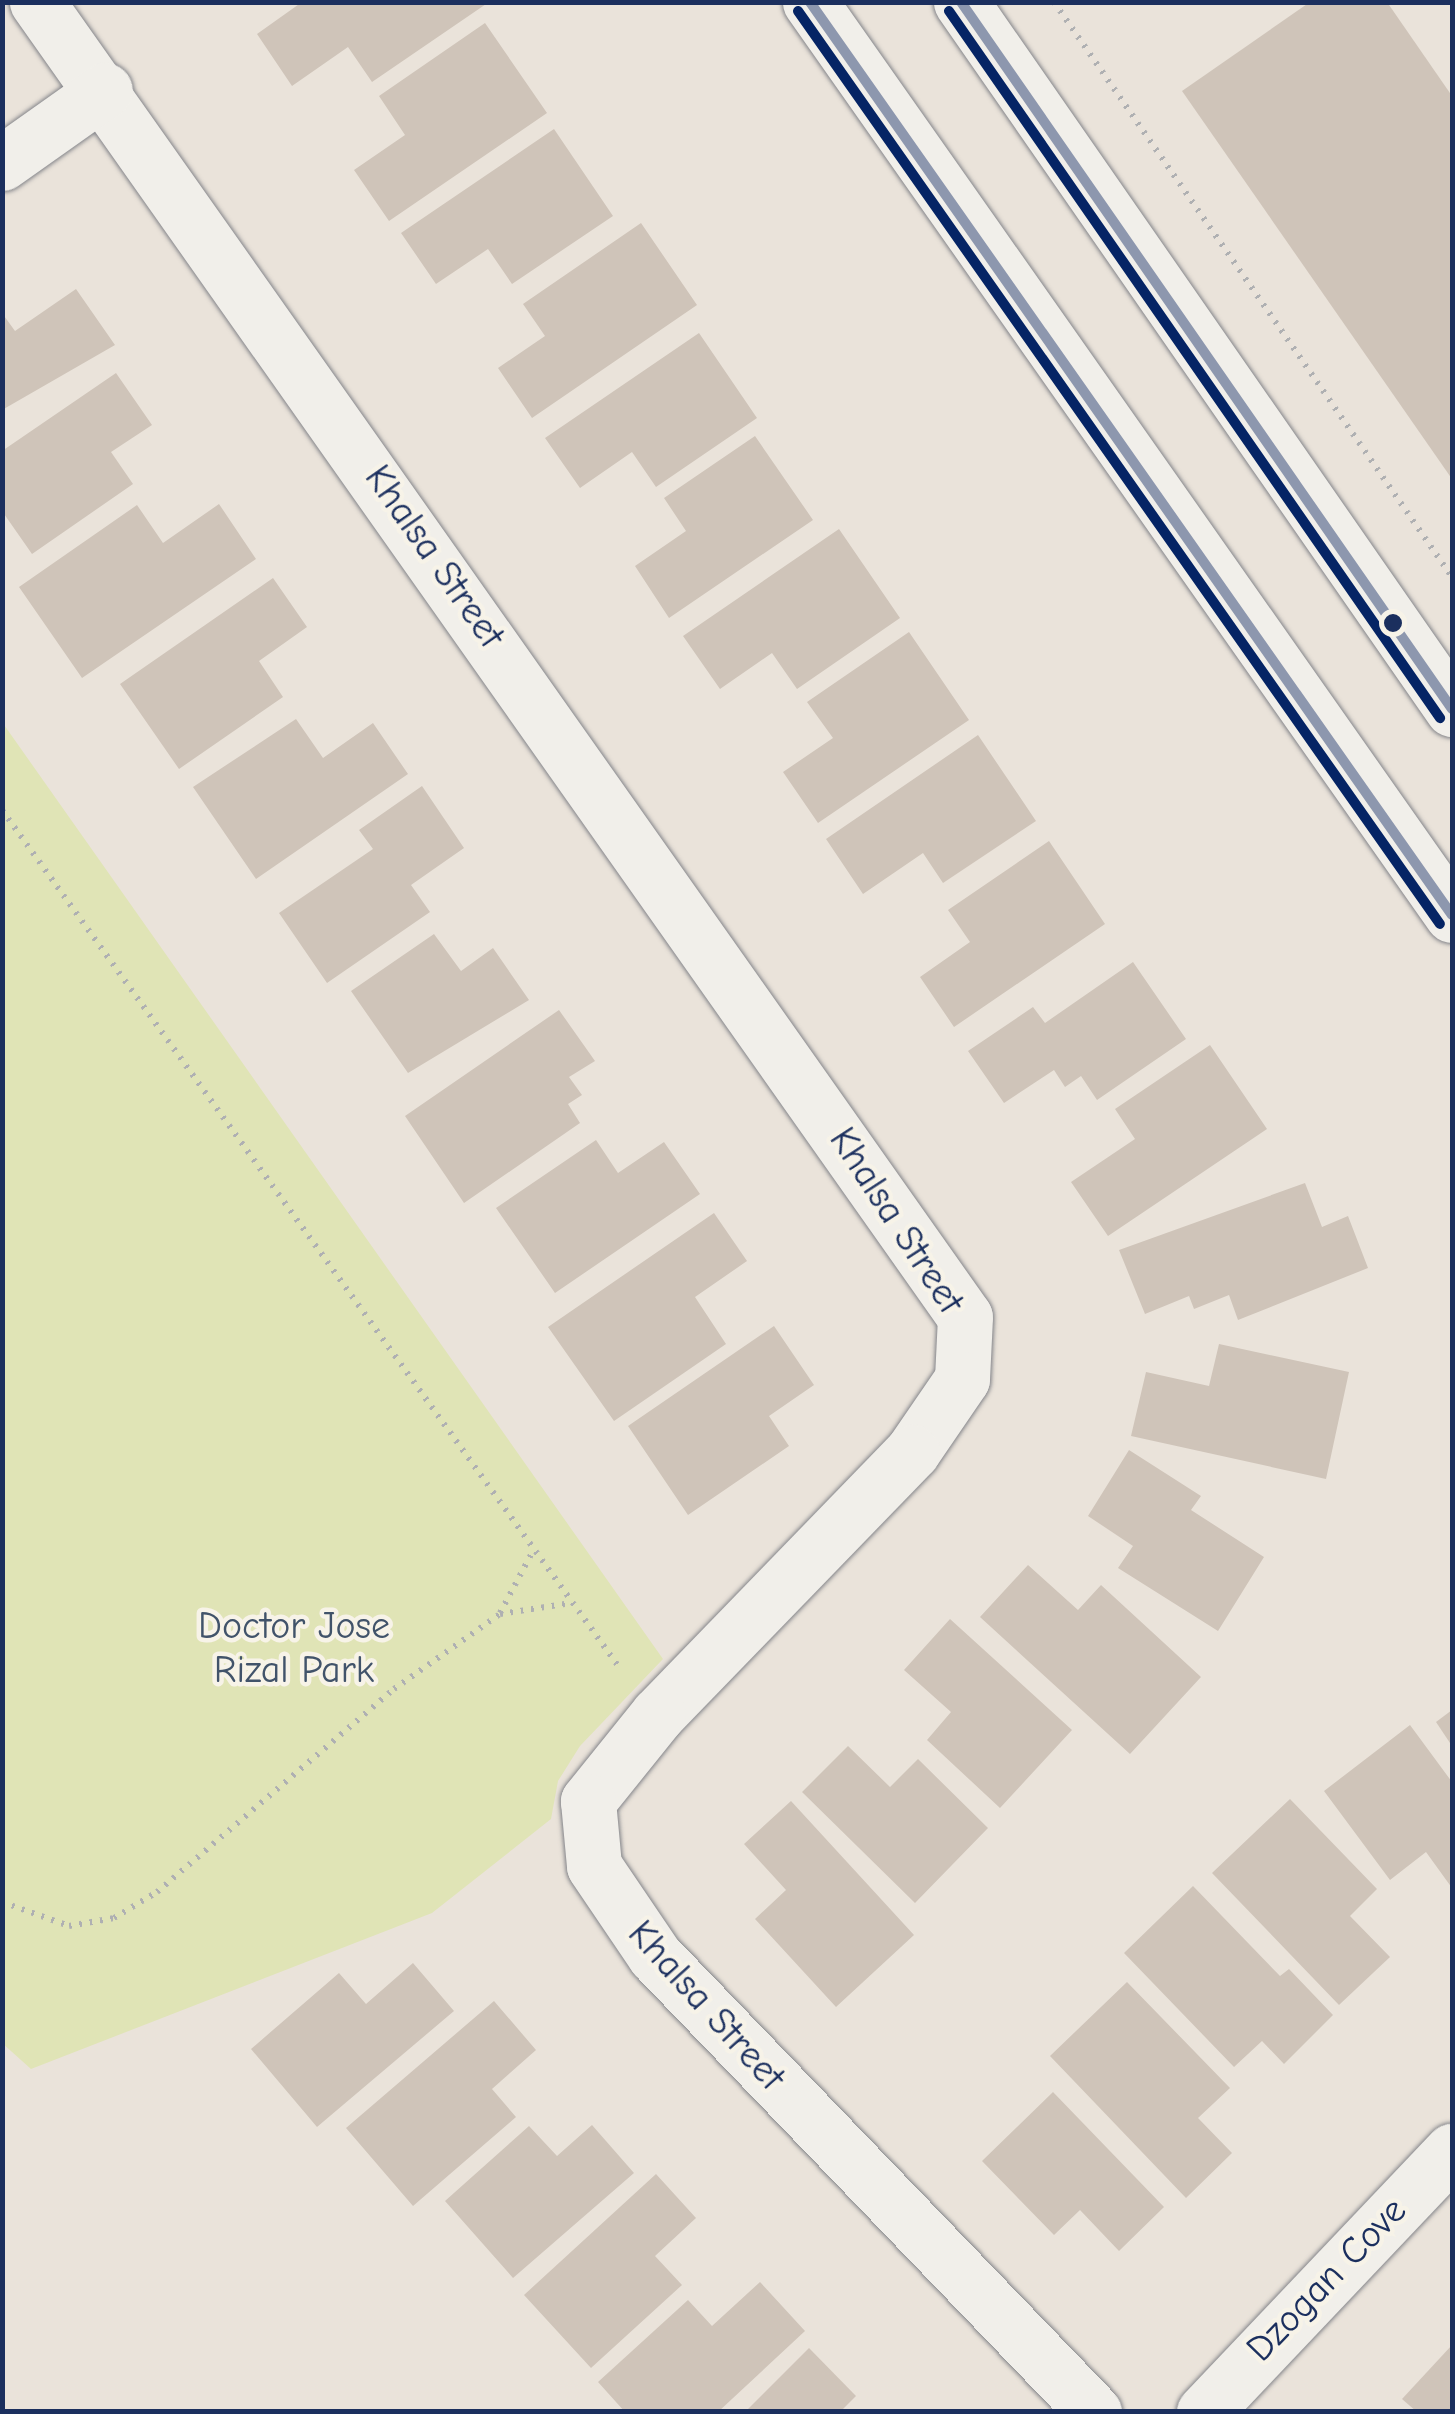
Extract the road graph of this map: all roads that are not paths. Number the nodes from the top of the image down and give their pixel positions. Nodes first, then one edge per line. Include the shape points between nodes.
1 (37, 2) edge
2 (810, 2) edge
3 (961, 2) edge
4 (105, 90) junction
5 (2, 163) edge
6 (1452, 710) edge
7 (1452, 912) edge
8 (1452, 2151) edge
9 (1094, 2412) edge
10 (1204, 2412) edge

1 - 4 street, Khalsa Street
2 - 7 street
3 - 6 street
4 - 5 street
4 - 9 street, Khalsa Street via 965,1317 962,1379 912,1452 658,1714 588,1802 594,1866 621,1912 984,2306
8 - 10 street, Dzogan Cove

